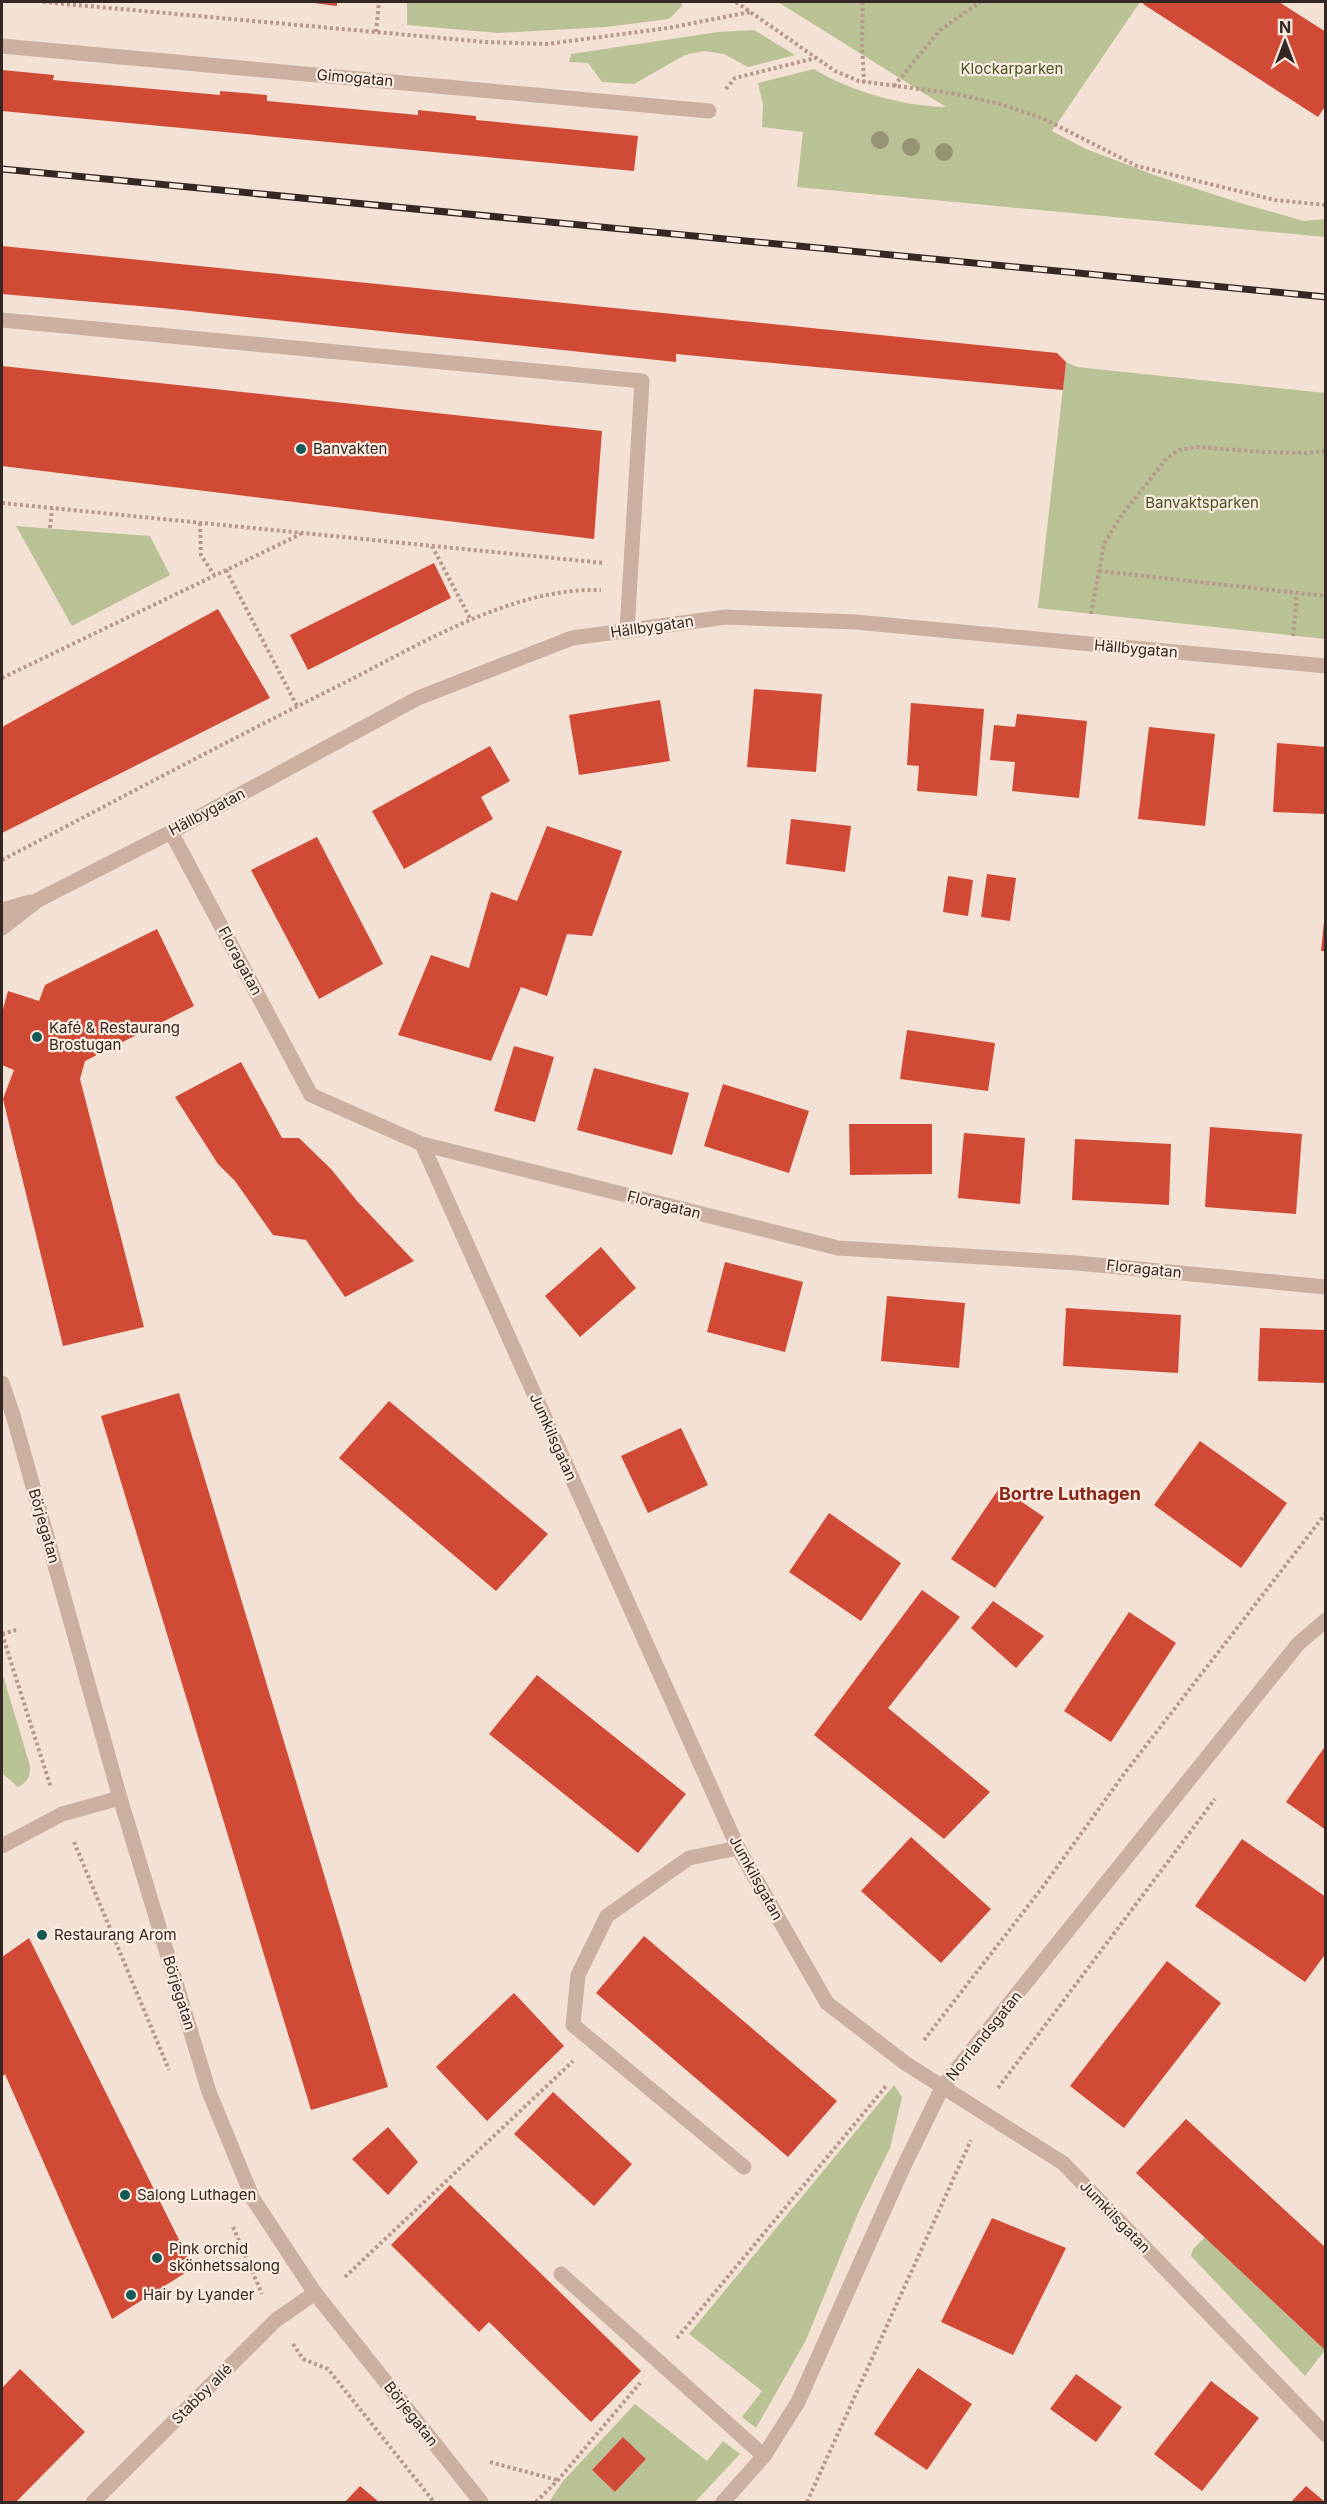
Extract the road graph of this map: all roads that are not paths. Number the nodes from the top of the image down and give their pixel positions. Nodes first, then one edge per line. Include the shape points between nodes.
1 (2, 46) edge
2 (709, 111) road end
3 (2, 320) edge
4 (627, 631) junction
5 (1326, 666) edge
6 (171, 832) junction
7 (38, 900) junction
8 (2, 910) edge
9 (2, 928) edge
10 (422, 1144) junction
11 (1326, 1287) edge
12 (2, 1383) edge
13 (1326, 1620) edge
14 (120, 1798) junction
15 (2, 1846) edge
16 (738, 1848) junction
17 (943, 2086) junction
18 (744, 2167) dead end
19 (561, 2274) dead end
20 (315, 2293) junction
21 (1326, 2435) edge
22 (764, 2456) junction
23 (101, 2500) edge
24 (481, 2502) edge
25 (723, 2502) edge

1 - 2 street, Gimogatan
3 - 4 street via 642,381
4 - 5 street, Hällbygatan via 726,617 856,622
4 - 6 street, Hällbygatan via 572,638 418,698
6 - 7 street, Hällbygatan
6 - 10 street, Floragatan via 311,1095
7 - 8 street, Hällbygatan
7 - 9 street, Hällbygatan
10 - 11 street, Floragatan via 838,1248 1077,1263
10 - 16 street, Jumkilsgatan
12 - 14 street, Börjegatan
13 - 17 street, Norrlandsgatan via 1298,1644
14 - 15 street via 62,1814
14 - 20 street, Börjegatan via 209,2092 253,2199
16 - 17 street, Jumkilsgatan via 827,2002 906,2063
16 - 18 street via 689,1858 607,1916 578,1975 573,2025
17 - 21 street, Jumkilsgatan via 1063,2163
17 - 22 street, Norrlandsgatan via 798,2402
19 - 22 street
20 - 23 street, Stabby allé via 276,2320
20 - 24 street, Börjegatan
22 - 25 street, Norrlandsgatan

